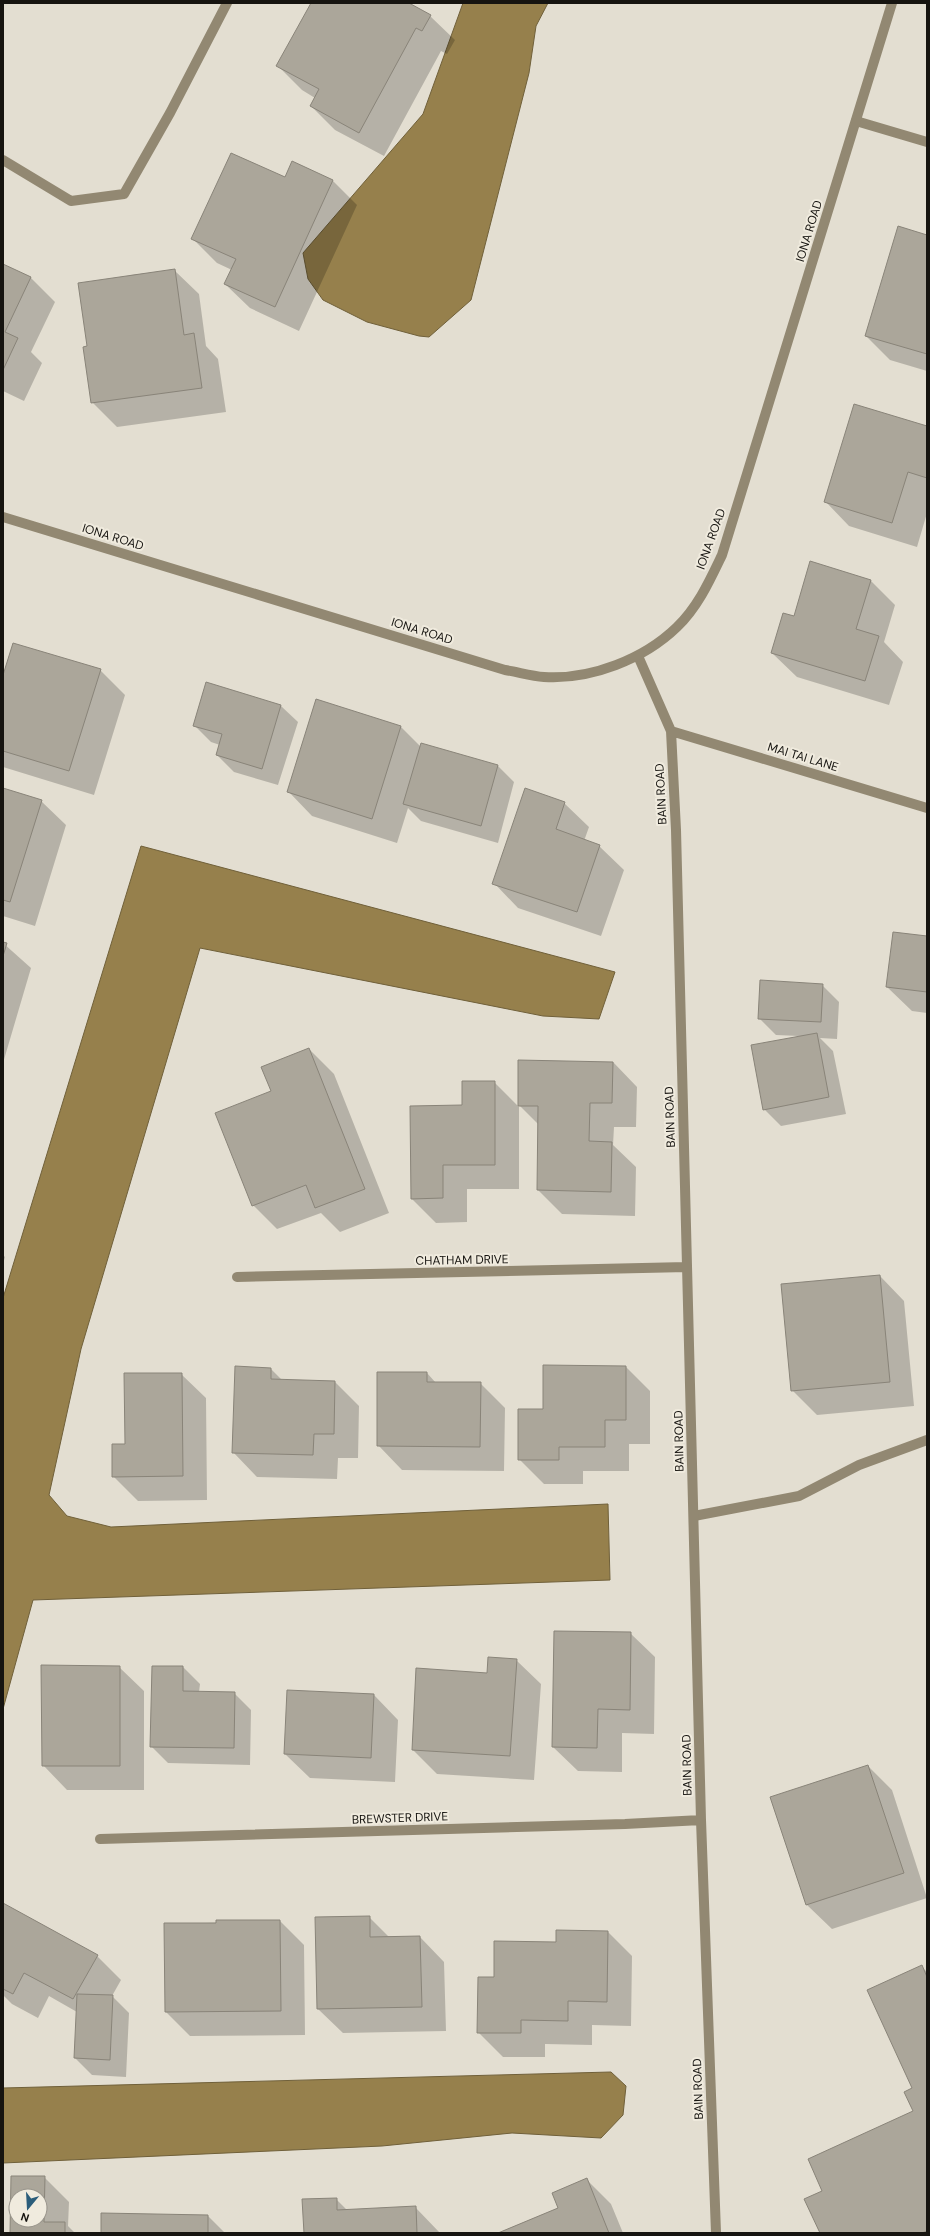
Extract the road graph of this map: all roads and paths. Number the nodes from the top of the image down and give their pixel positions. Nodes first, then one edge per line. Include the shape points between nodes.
1 (227, 3) edge
2 (892, 3) edge
3 (856, 121) junction
4 (927, 142) edge
5 (3, 160) edge
6 (3, 517) edge
7 (638, 656) junction
8 (671, 731) junction
9 (927, 808) edge
10 (687, 1267) junction
11 (237, 1277) dead end
12 (927, 1440) edge
13 (694, 1516) junction
14 (702, 1820) junction
15 (100, 1839) dead end
16 (716, 2233) edge

1 - 5 street via 170,113 124,194 71,201
2 - 3 street, IONA ROAD
3 - 4 street
3 - 7 street, IONA ROAD via 722,554 704,593 678,627
6 - 7 street, IONA ROAD via 505,670 545,677 588,674
7 - 8 street, BAIN ROAD
8 - 9 street, MAI TAI LANE
8 - 10 street, BAIN ROAD via 676,830
10 - 11 street, CHATHAM DRIVE
10 - 13 street, BAIN ROAD
12 - 13 street via 859,1465 799,1496
13 - 14 street, BAIN ROAD
14 - 15 street, BREWSTER DRIVE via 609,1825
14 - 16 street, BAIN ROAD

